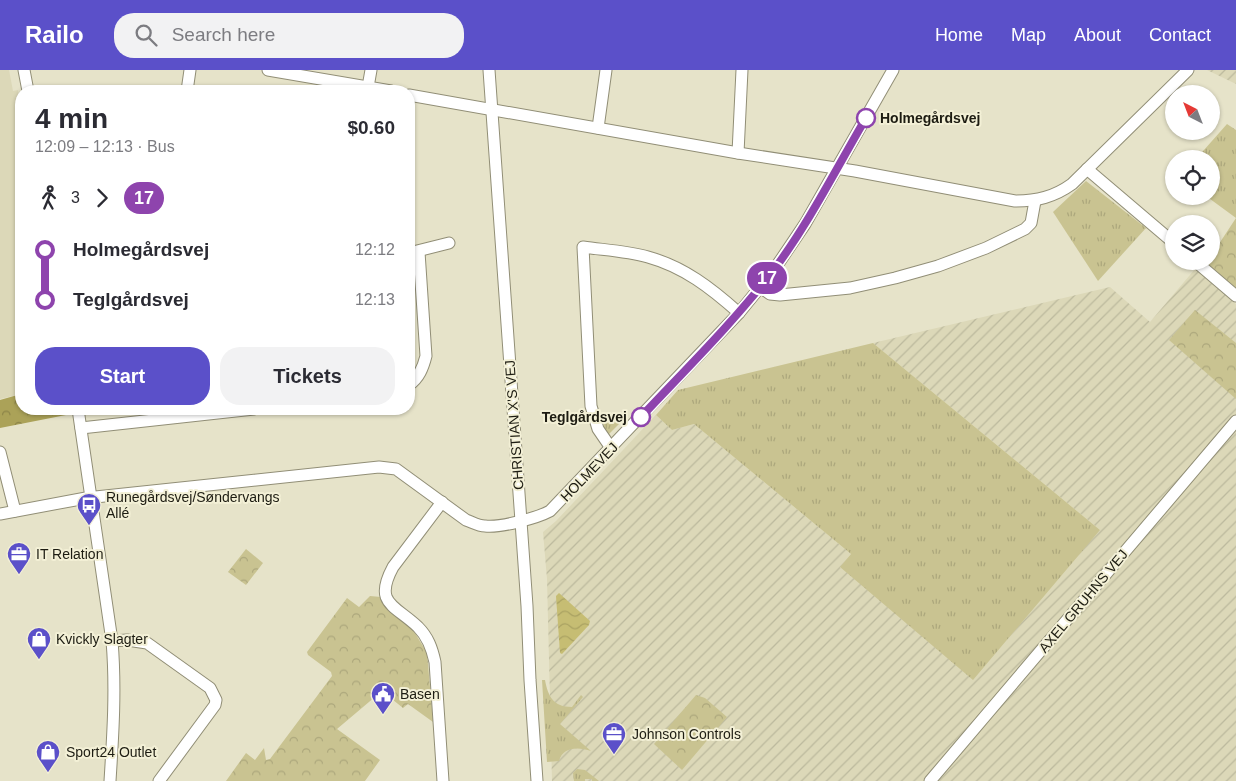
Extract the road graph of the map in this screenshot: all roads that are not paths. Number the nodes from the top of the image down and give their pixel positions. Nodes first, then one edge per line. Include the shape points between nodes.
1 (24, 70) edge
2 (190, 70) edge
3 (268, 70) edge
4 (371, 70) edge
5 (489, 70) edge
6 (606, 70) edge
7 (742, 70) edge
8 (893, 70) edge
9 (1188, 70) edge
10 (27, 85) edge
11 (188, 85) edge
12 (356, 85) edge
13 (368, 85) edge
14 (415, 95) edge
15 (491, 110) junction
16 (598, 128) junction
17 (738, 153) junction
18 (1088, 168) junction
19 (837, 169) junction
20 (1035, 201) junction
21 (1165, 235) edge
22 (450, 243) dead end
23 (415, 253) edge
24 (415, 262) edge
25 (1206, 270) edge
26 (760, 287) junction
27 (1236, 296) edge
28 (739, 313) junction
29 (415, 381) edge
30 (79, 415) edge
31 (181, 415) edge
32 (1236, 422) edge
33 (81, 428) junction
34 (611, 448) junction
35 (0, 452) edge
36 (90, 498) junction
37 (442, 502) junction
38 (15, 511) junction
39 (0, 514) edge
40 (520, 520) junction
41 (112, 641) junction
42 (110, 781) edge
43 (159, 781) edge
44 (443, 781) edge
45 (537, 781) edge
46 (930, 781) edge

1 - 10 street
2 - 11 street
3 - 12 street
4 - 13 street
5 - 15 street, CHRISTIAN X'S VEJ
6 - 16 street
7 - 17 street
8 - 19 street, HOLMEVEJ
9 - 18 street
14 - 15 street
15 - 16 street
15 - 40 street, CHRISTIAN X'S VEJ
16 - 17 street
17 - 19 street
18 - 20 street via 1062,192
18 - 21 street
19 - 20 street via 1015,201
19 - 26 street, HOLMEVEJ via 805,224
20 - 26 street via 1031,223 1025,229 938,266 850,288 780,295 770,294
22 - 23 street
24 - 29 street via 426,356
25 - 27 street
26 - 28 street, HOLMEVEJ
28 - 34 street, HOLMEVEJ
28 - 34 street via 696,278 678,268 647,257 583,247 591,406 598,429
30 - 33 street
31 - 33 street
32 - 46 street, AXEL GRUHNS VEJ
33 - 36 street
34 - 40 street, HOLMEVEJ via 550,511
35 - 38 street
36 - 37 street, HOLMEVEJ via 389,467
36 - 38 street, HOLMEVEJ
36 - 41 street
37 - 40 street, HOLMEVEJ via 477,524 492,526
37 - 44 street via 393,567 384,589 393,608 418,628 432,647
38 - 39 street, HOLMEVEJ
40 - 45 street, CHRISTIAN X'S VEJ
41 - 42 street via 115,674
41 - 43 street via 147,643 214,694 215,704

